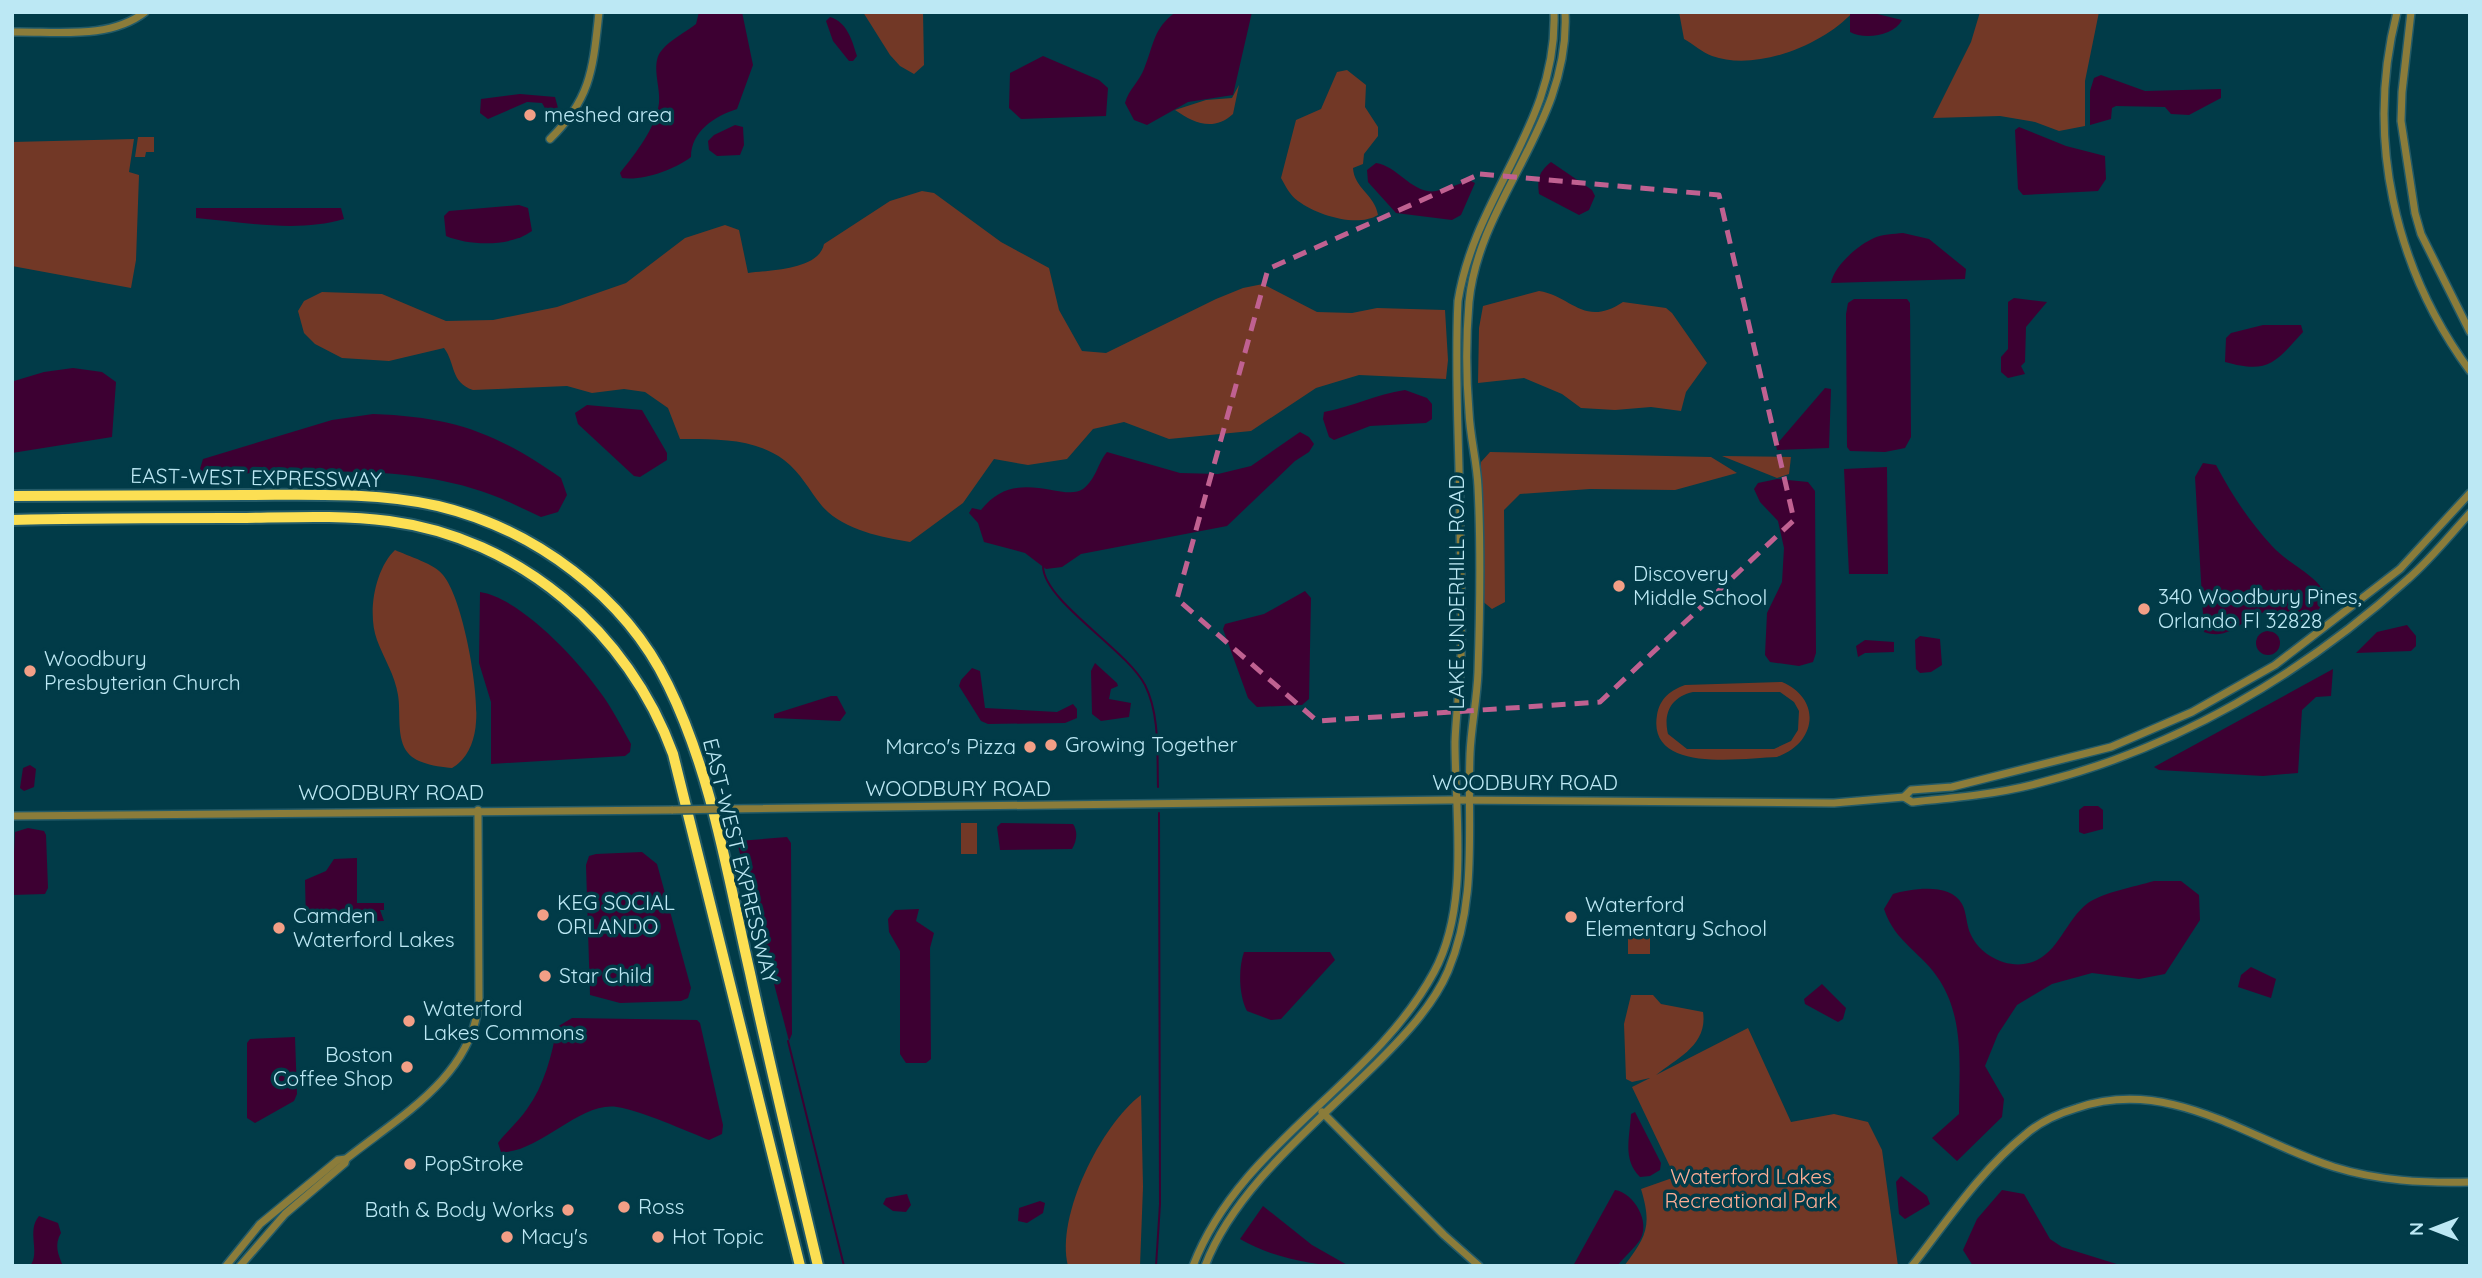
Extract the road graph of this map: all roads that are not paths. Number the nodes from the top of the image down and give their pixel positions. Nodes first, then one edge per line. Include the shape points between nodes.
1 (145, 12) edge
2 (598, 12) edge
3 (1554, 12) edge
4 (1565, 12) edge
5 (2397, 12) edge
6 (2411, 12) edge
7 (12, 32) edge
8 (550, 139) dead end
9 (2470, 332) edge
10 (2470, 371) edge
11 (2470, 493) edge
12 (12, 496) edge
13 (2470, 513) edge
14 (12, 520) edge
15 (1904, 797) junction
16 (1455, 800) junction
17 (1470, 800) junction
18 (478, 810) junction
19 (12, 816) edge
20 (1317, 1107) junction
21 (1324, 1115) junction
22 (346, 1159) junction
23 (2470, 1182) edge
24 (226, 1266) edge
25 (240, 1266) edge
26 (800, 1266) edge
27 (818, 1266) edge
28 (1193, 1266) edge
29 (1205, 1266) edge
30 (1479, 1266) edge
31 (1912, 1266) edge

1 - 7 street via 132,22 106,30
2 - 8 street via 589,84
3 - 16 street, LAKE UNDERHILL ROAD via 1542,102 1482,219 1458,301 1461,659
4 - 17 street, LAKE UNDERHILL ROAD via 1561,71 1550,106 1486,237 1471,287 1467,335 1469,414 1478,487 1478,671
5 - 10 street via 2384,122 2393,205 2420,289 2447,341
6 - 9 street via 2401,121 2415,214
11 - 15 street, WOODBURY ROAD via 2400,569 2275,665 2192,712 2112,747 1952,787 1911,790
12 - 27 highway, EAST-WEST EXPRESSWAY via 298,495 407,500 494,524 556,558 587,582 651,655 691,741
13 - 15 street, WOODBURY ROAD via 2409,579 2292,671 2197,726 2123,757 2038,784 1912,802
14 - 26 highway, EAST-WEST EXPRESSWAY via 329,517 390,521 433,530 487,550 532,574 580,612 632,673 673,754
15 - 17 street, WOODBURY ROAD via 1834,803
16 - 17 street, WOODBURY ROAD
16 - 18 street, WOODBURY ROAD, bridge
16 - 20 street, LAKE UNDERHILL ROAD via 1455,909 1436,969 1396,1028
17 - 21 street, LAKE UNDERHILL ROAD via 1466,916 1446,974 1397,1043
18 - 19 street, WOODBURY ROAD
18 - 22 street via 479,1001 472,1033 442,1082
20 - 21 street
20 - 28 street, LAKE UNDERHILL ROAD via 1242,1183
21 - 29 street, LAKE UNDERHILL ROAD via 1252,1188
21 - 30 street
22 - 24 street via 338,1160 260,1224
22 - 25 street via 285,1214
23 - 31 street via 2406,1182 2348,1171 2171,1102 2129,1099 2089,1104 2028,1132 1994,1163

